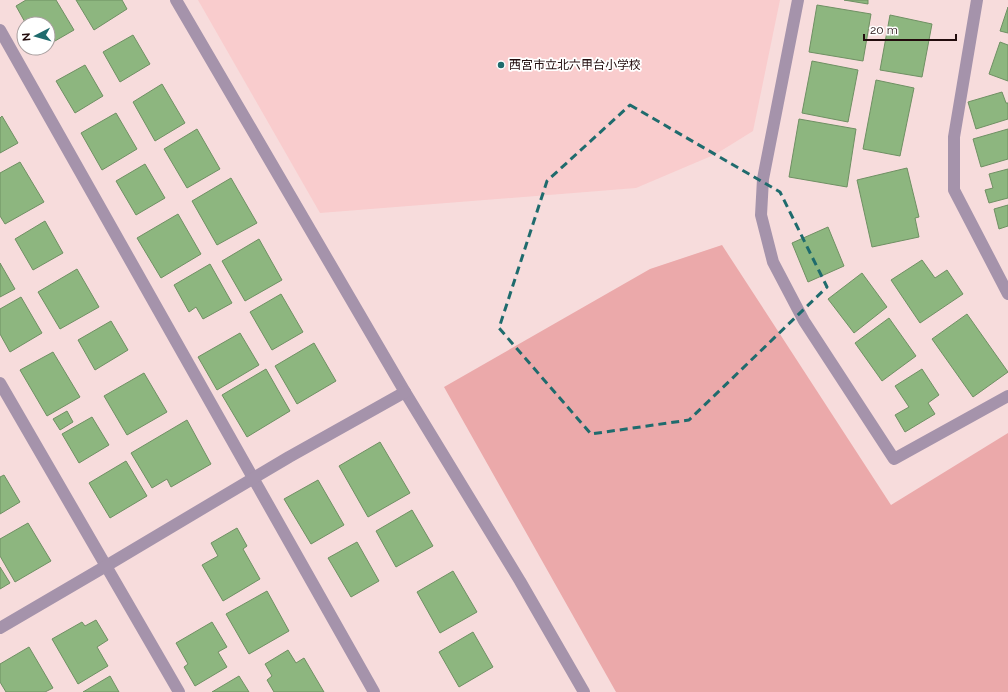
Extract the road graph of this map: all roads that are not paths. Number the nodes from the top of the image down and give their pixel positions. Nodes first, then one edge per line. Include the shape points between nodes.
1 (176, 0) edge
2 (798, 0) edge
3 (977, 0) edge
4 (0, 30) edge
5 (1008, 294) edge
6 (0, 383) edge
7 (405, 392) junction
8 (1008, 396) edge
9 (253, 479) junction
10 (106, 566) junction
11 (0, 628) edge
12 (179, 692) edge
13 (374, 692) edge
14 (584, 692) edge

1 - 7 street
2 - 8 street via 763,179 761,214 773,262 800,314 894,459
3 - 5 street via 954,137 954,190
4 - 9 street
6 - 10 street
7 - 9 street
7 - 14 street
9 - 10 street
9 - 13 street
10 - 11 street
10 - 12 street

